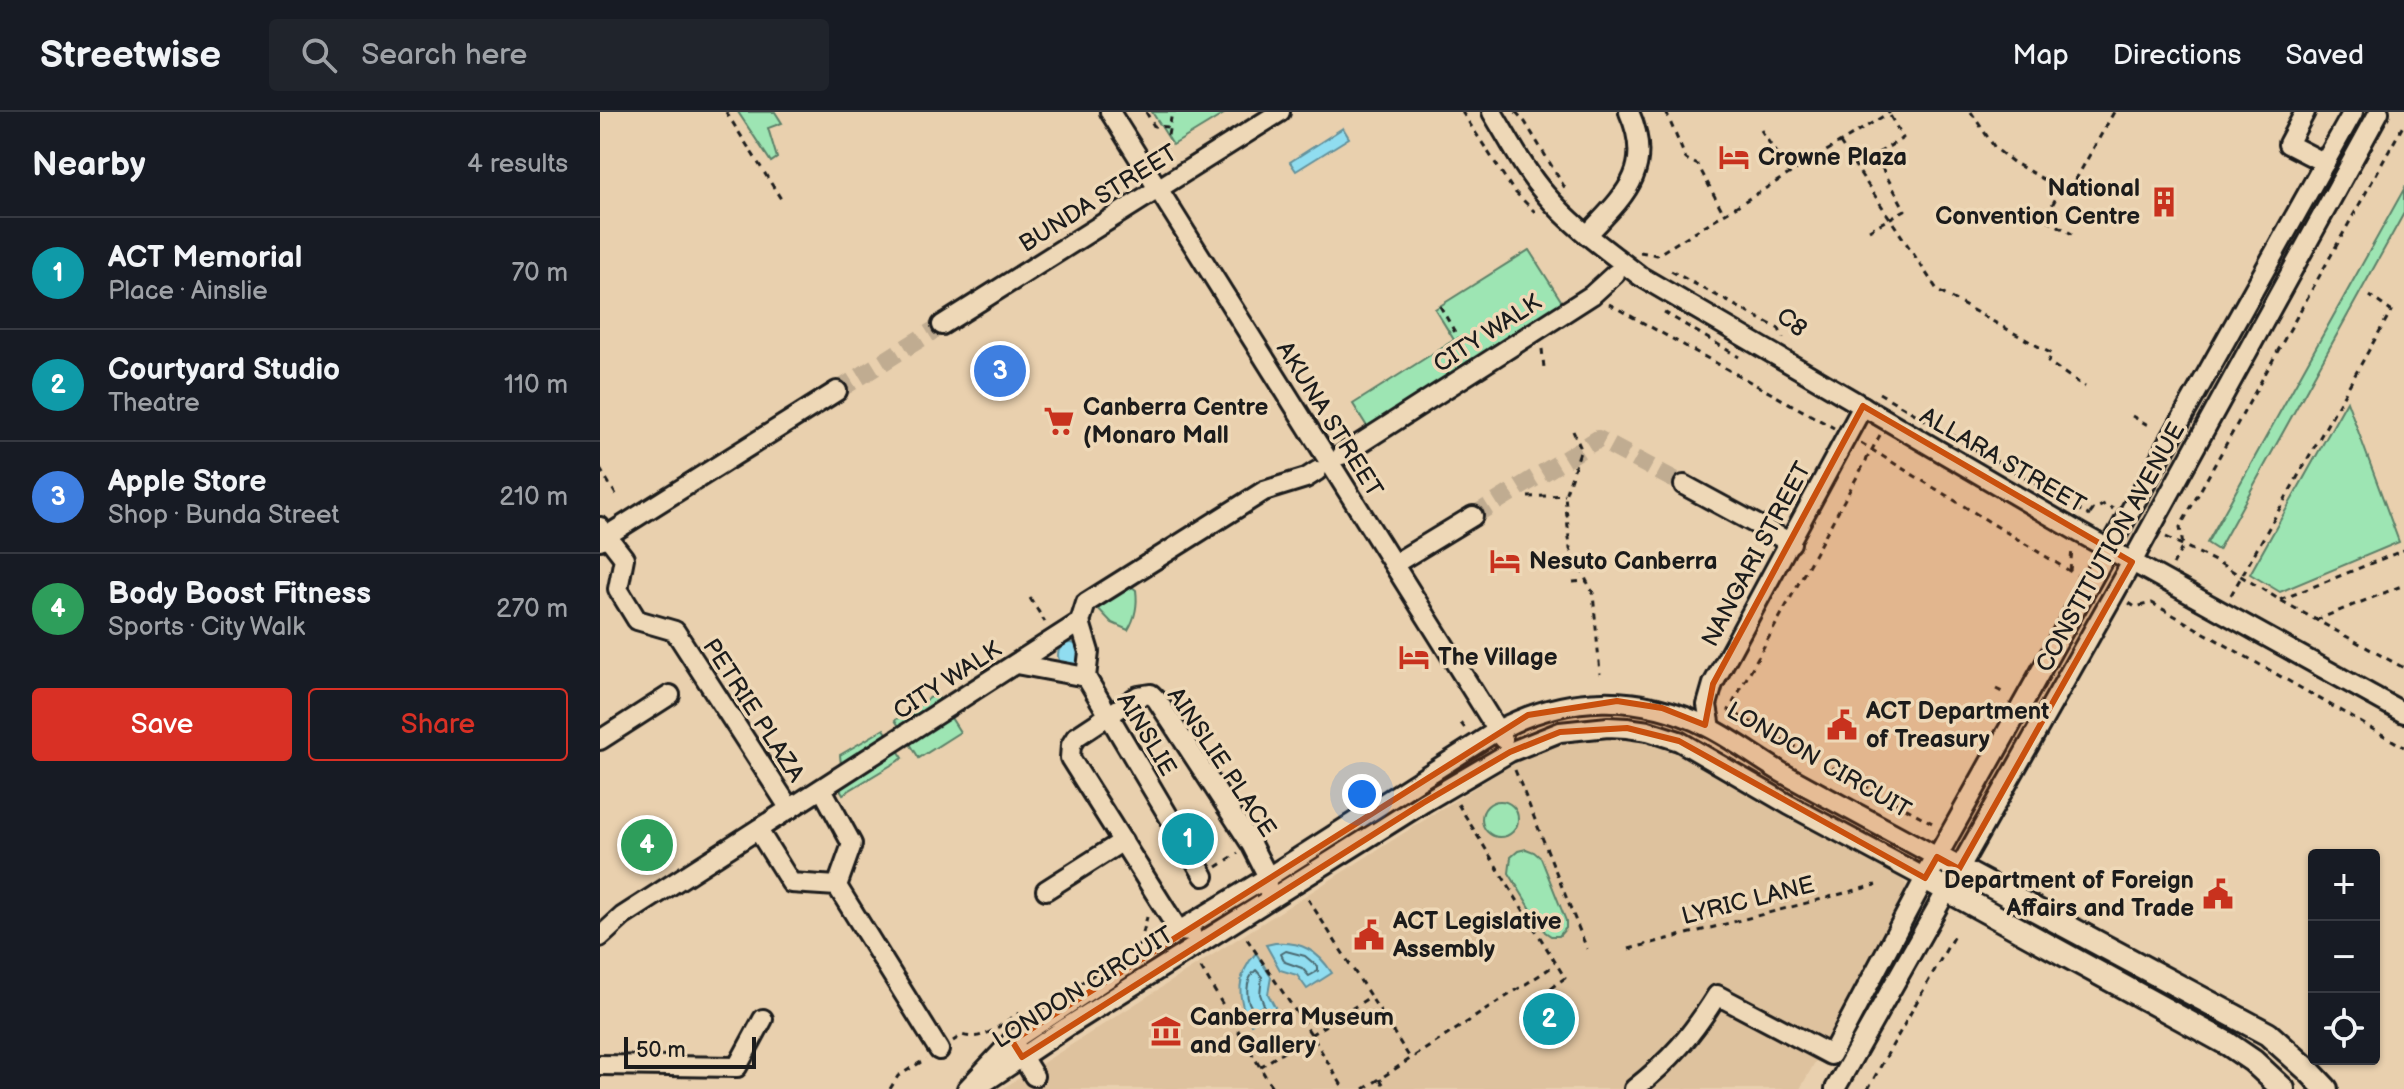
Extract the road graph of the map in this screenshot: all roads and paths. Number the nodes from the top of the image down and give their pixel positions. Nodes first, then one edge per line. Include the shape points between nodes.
1 (726, 112) edge
2 (1110, 112) edge
3 (1146, 112) edge
4 (1280, 112) edge
5 (1492, 112) edge
6 (1516, 112) edge
7 (1629, 112) edge
8 (1666, 112) edge
9 (1889, 112) edge
10 (1971, 112) edge
11 (2114, 112) edge
12 (2305, 112) edge
13 (2353, 112) edge
14 (2379, 112) edge
15 (1173, 113) edge
16 (2404, 124) edge
17 (1168, 127) junction
18 (1761, 130) dead end
19 (1840, 143) junction
20 (1166, 147) dead end
21 (2325, 163) junction
22 (1790, 174) junction
23 (1157, 188) junction
24 (2061, 189) junction
25 (1566, 194) dead end
26 (781, 199) dead end
27 (1724, 214) junction
28 (1890, 219) junction
29 (1869, 230) dead end
30 (2072, 234) dead end
31 (1587, 235) junction
32 (1627, 263) junction
33 (1660, 269) dead end
34 (1592, 295) junction
35 (2370, 296) dead end
36 (1440, 306) dead end
37 (942, 325) tunnel mouth
38 (1787, 344) dead end
39 (1543, 353) dead end
40 (1544, 368) dead end
41 (1476, 369) junction
42 (2085, 387) dead end
43 (837, 391) tunnel mouth
44 (1866, 398) junction
45 (2132, 416) dead end
46 (2148, 425) dead end
47 (1573, 431) dead end
48 (1880, 435) dead end
49 (1847, 436) junction
50 (1872, 449) junction
51 (1342, 455) dead end
52 (600, 469) edge
53 (1317, 471) dead end
54 (1684, 485) tunnel mouth
55 (1565, 495) junction
56 (617, 496) dead end
57 (1528, 497) dead end
58 (2105, 504) dead end
59 (1473, 516) tunnel mouth
60 (602, 534) edge
61 (1791, 543) junction
62 (2072, 547) dead end
63 (2110, 550) junction
64 (2404, 550) edge
65 (2132, 562) junction
66 (1394, 564) junction
67 (2241, 577) junction
68 (1586, 581) junction
69 (1573, 582) dead end
70 (2404, 585) edge
71 (1030, 598) dead end
72 (2280, 600) junction
73 (2135, 607) dead end
74 (2222, 611) junction
75 (2316, 620) junction
76 (1080, 622) junction
77 (2210, 637) junction
78 (1056, 639) junction
79 (1016, 664) junction
80 (2404, 668) edge
81 (1600, 674) dead end
82 (1086, 677) junction
83 (1996, 689) dead end
84 (2002, 692) dead end
85 (670, 695) dead end
86 (2404, 713) edge
87 (1108, 716) junction
88 (1461, 723) dead end
89 (1711, 728) junction
90 (1498, 730) junction
91 (1467, 731) dead end
92 (600, 740) edge
93 (2404, 747) edge
94 (1512, 761) junction
95 (822, 789) junction
96 (1458, 804) dead end
97 (790, 809) junction
98 (1939, 827) dead end
99 (758, 830) junction
100 (1123, 841) junction
101 (1937, 857) junction
102 (1959, 869) junction
103 (1204, 876) dead end
104 (1268, 877) junction
105 (1925, 878) junction
106 (1876, 885) dead end
107 (837, 886) junction
108 (1046, 890) dead end
109 (1947, 890) junction
110 (1308, 899) dead end
111 (1257, 908) junction
112 (1148, 912) dead end
113 (608, 917) edge
114 (1179, 931) junction
115 (1218, 932) junction
116 (1956, 932) dead end
117 (1143, 934) dead end
118 (600, 937) edge
119 (1247, 939) dead end
120 (1587, 949) dead end
121 (1629, 949) dead end
122 (1556, 964) junction
123 (1201, 968) dead end
124 (1370, 997) junction
125 (1022, 1011) dead end
126 (1542, 1015) dead end
127 (763, 1019) dead end
128 (1311, 1034) junction
129 (962, 1035) dead end
130 (1017, 1049) junction
131 (939, 1050) dead end
132 (1410, 1058) junction
133 (600, 1065) edge
134 (1260, 1067) junction
135 (898, 1076) dead end
136 (1034, 1076) dead end
137 (1380, 1079) junction
138 (890, 1089) edge
139 (967, 1089) edge
140 (977, 1089) edge
141 (989, 1089) edge
142 (1273, 1089) edge
143 (1344, 1089) edge
144 (1364, 1089) edge
145 (1386, 1089) edge
146 (1634, 1089) edge
147 (1835, 1089) edge
148 (1868, 1089) edge
149 (2283, 1089) edge
150 (2326, 1089) edge

1 - 26 path
2 - 23 street, AKUNA STREET
3 - 17 path via 1154,126
4 - 23 street, BUNDA STREET
5 - 31 street, ALLARA STREET via 1545,194
6 - 25 path
7 - 31 street via 1637,130 1636,175 1627,193
8 - 27 path via 1686,159 1698,165
9 - 19 path
9 - 28 path via 1903,138 1875,155 1905,210
10 - 24 path via 1995,148
11 - 24 path via 2068,193
12 - 21 street via 2288,144
13 - 21 street, CONSTITUTION AVENUE
14 - 65 street, CONSTITUTION AVENUE
15 - 17 path
16 - 67 path via 2180,527 2183,546
17 - 20 path
18 - 22 path
19 - 22 path
19 - 28 path
21 - 63 street, CONSTITUTION AVENUE
22 - 27 path
23 - 37 street, BUNDA STREET
23 - 66 street, AKUNA STREET
24 - 30 path via 2045,218
27 - 32 path via 1657,255
28 - 29 path
28 - 42 path via 1938,291 2052,354 2048,362
31 - 32 street, ALLARA STREET
32 - 34 street, CITY WALK
32 - 44 street, ALLARA STREET via 1640,276
33 - 38 path, C8 via 1779,329
34 - 41 street, CITY WALK
34 - 49 path
35 - 67 path via 2391,311
36 - 41 path
39 - 40 path
41 - 51 street, CITY WALK
43 - 60 street
44 - 49 street, NANGARI STREET
44 - 58 path via 1885,395 2090,516
44 - 63 street, ALLARA STREET
45 - 46 path
47 - 55 path via 1581,449
48 - 50 path
49 - 50 path
49 - 61 street, NANGARI STREET
50 - 62 path via 2070,571
50 - 98 path via 1729,710
52 - 56 path
53 - 76 street, CITY WALK via 1264,491 1086,603
54 - 61 street
55 - 57 path
55 - 68 path via 1570,549
59 - 66 street
60 - 97 street, PETRIE PLAZA via 624,558 618,589 637,620 675,631
61 - 89 street, NANGARI STREET via 1713,684 1707,705
63 - 65 street, ALLARA STREET
63 - 101 street, CONSTITUTION AVENUE
64 - 72 path
65 - 74 street, ALLARA STREET
65 - 102 street, CONSTITUTION AVENUE
66 - 90 street, AKUNA STREET
67 - 72 path
67 - 74 path
68 - 69 path
68 - 81 path via 1593,593
70 - 75 path
71 - 78 path
72 - 75 path
73 - 77 path via 2152,603
74 - 77 path
74 - 86 street, ALLARA STREET
75 - 80 path
76 - 78 street, CITY WALK
76 - 82 street via 1089,652
77 - 93 path
78 - 79 street, CITY WALK
79 - 82 street, AINSLIE
79 - 95 street, CITY WALK
82 - 87 street, AINSLIE
83 - 84 path
85 - 92 street
87 - 100 street, AINSLIE PLACE via 1076,737 1070,758
87 - 103 street, AINSLIE
87 - 104 street, AINSLIE PLACE via 1142,694 1154,697
88 - 91 path
89 - 90 street, LONDON CIRCUIT via 1662,708 1596,701 1528,715
89 - 101 street, LONDON CIRCUIT
90 - 94 street, AKUNA STREET
90 - 104 street, LONDON CIRCUIT
94 - 105 street, LONDON CIRCUIT via 1538,740 1582,729 1648,731 1679,741
94 - 111 street, LONDON CIRCUIT via 1423,803
94 - 120 path
95 - 97 street, CITY WALK
95 - 107 street, PETRIE PLAZA via 852,844
96 - 122 path
97 - 99 street, CITY WALK
99 - 107 street via 791,883
99 - 113 street, CITY WALK
100 - 108 street
100 - 114 street, AINSLIE PLACE
101 - 102 main road, LONDON CIRCUIT
101 - 105 main road, CONSTITUTION AVENUE
102 - 109 main road, CONSTITUTION AVENUE
102 - 150 main road, LONDON CIRCUIT via 2268,1034
104 - 111 street
104 - 114 street, LONDON CIRCUIT
105 - 109 main road, LONDON CIRCUIT
105 - 146 street, CONSTITUTION AVENUE via 1831,1055 1717,995 1682,1048
106 - 121 path, LYRIC LANE
107 - 131 street
109 - 147 street, CONSTITUTION AVENUE
109 - 149 main road, LONDON CIRCUIT via 2217,1038
110 - 124 path
111 - 115 street, LONDON CIRCUIT
112 - 117 path
113 - 118 street, CITY WALK
114 - 115 street, LONDON CIRCUIT
114 - 130 street, LONDON CIRCUIT
115 - 130 street, LONDON CIRCUIT
116 - 148 path
119 - 128 path
122 - 126 path via 1565,978 1534,1000
122 - 132 path
123 - 134 path
124 - 128 path
124 - 132 path
125 - 129 path via 982,1037
127 - 133 street via 737,1067
128 - 134 path
128 - 143 path
130 - 136 street
130 - 139 street, LONDON CIRCUIT
130 - 140 street, LONDON CIRCUIT
130 - 141 street
132 - 137 path
134 - 142 path
135 - 138 path
137 - 144 path
137 - 145 path

